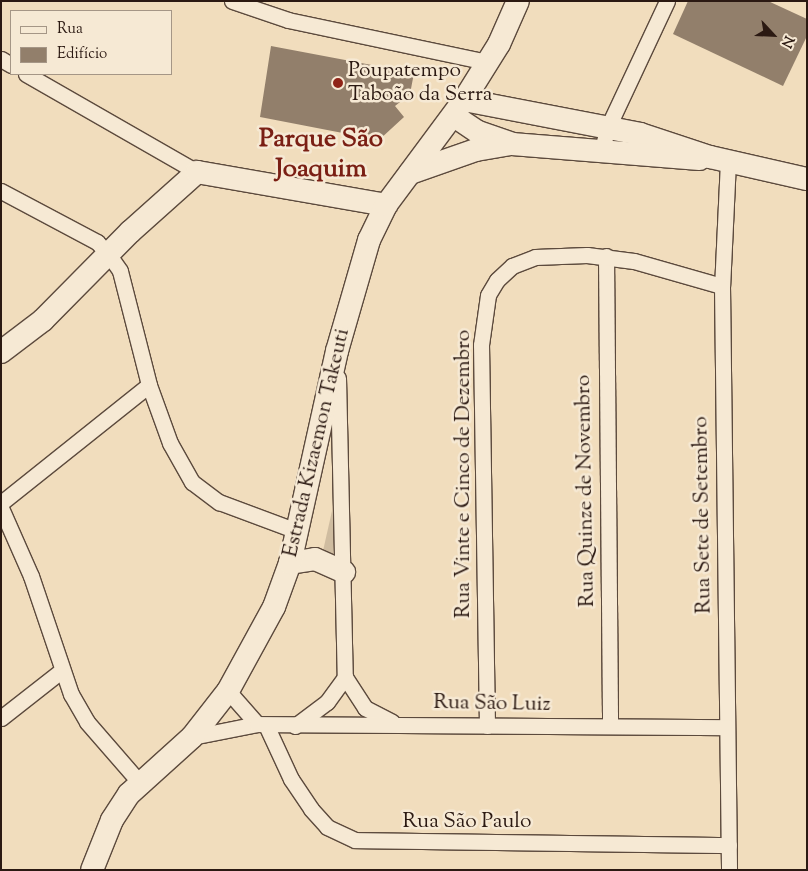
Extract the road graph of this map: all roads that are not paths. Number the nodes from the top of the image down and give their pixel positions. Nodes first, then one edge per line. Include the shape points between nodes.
1 (232, 1) edge
2 (667, 1) edge
3 (514, 3) edge
4 (488, 62) junction
5 (28, 75) edge
6 (459, 108) junction
7 (608, 127) junction
8 (512, 144) junction
9 (602, 149) junction
10 (719, 159) junction
11 (197, 172) junction
12 (410, 173) junction
13 (807, 179) edge
14 (4, 196) edge
15 (386, 205) junction
16 (109, 255) junction
17 (606, 256) junction
18 (722, 286) junction
19 (337, 351) junction
20 (1, 352) edge
21 (150, 384) junction
22 (1, 503) edge
23 (1, 508) edge
24 (298, 531) junction
25 (290, 563) junction
26 (344, 572) junction
27 (61, 671) junction
28 (345, 677) junction
29 (228, 691) junction
30 (1, 718) edge
31 (393, 723) junction
32 (262, 724) junction
33 (295, 726) junction
34 (488, 726) junction
35 (610, 726) junction
36 (727, 727) junction
37 (192, 737) junction
38 (140, 783) junction
39 (729, 845) junction
40 (92, 870) edge
41 (729, 870) edge

1 - 4 street via 288,20
2 - 7 street
3 - 4 main road, Estrada Kizaemon Takeuti
4 - 6 main road, Estrada Kizaemon Takeuti
5 - 11 street
6 - 7 main road
6 - 8 main road via 478,132
6 - 12 main road, Estrada Kizaemon Takeuti
7 - 9 street
7 - 10 main road via 671,142
8 - 9 main road
8 - 12 main road via 476,150
9 - 10 main road via 668,159
10 - 13 main road
10 - 18 street, Rua Sete de Setembro
11 - 15 main road
11 - 16 main road
12 - 15 main road, Estrada Kizaemon Takeuti
14 - 16 street via 97,242
15 - 19 main road, Estrada Kizaemon Takeuti via 362,259
16 - 20 main road via 42,320
16 - 21 street via 120,271
17 - 18 street, Rua Vinte e Cinco de Dezembro
17 - 34 street, Rua Vinte e Cinco de Dezembro via 535,258 512,266 497,280 488,296 481,345
17 - 35 street, Rua Quinze de Novembro
18 - 36 street, Rua Sete de Setembro
19 - 24 main road, Estrada Kizaemon Takeuti
19 - 26 street
21 - 22 street
21 - 24 street via 170,443 192,482 220,502
23 - 27 street via 50,627
24 - 25 main road, Estrada Kizaemon Takeuti
25 - 26 main road via 315,559
25 - 29 main road, Estrada Kizaemon Takeuti via 274,607
26 - 28 street
27 - 30 street
27 - 38 street via 87,722
28 - 31 street via 365,708
28 - 33 street via 327,702
29 - 32 street
29 - 37 main road, Estrada Kizaemon Takeuti
31 - 33 street, Rua São Luiz
31 - 34 street, Rua São Luiz
32 - 33 street, Rua São Luiz
32 - 37 street, Rua São Luiz
32 - 39 street, Rua São Paulo via 311,809 327,827 355,840
34 - 35 street, Rua São Luiz
35 - 36 street, Rua São Luiz
36 - 39 street, Rua Sete de Setembro
37 - 38 main road, Estrada Kizaemon Takeuti
38 - 40 main road, Estrada Kizaemon Takeuti via 112,820
39 - 41 street, Rua Sete de Setembro

